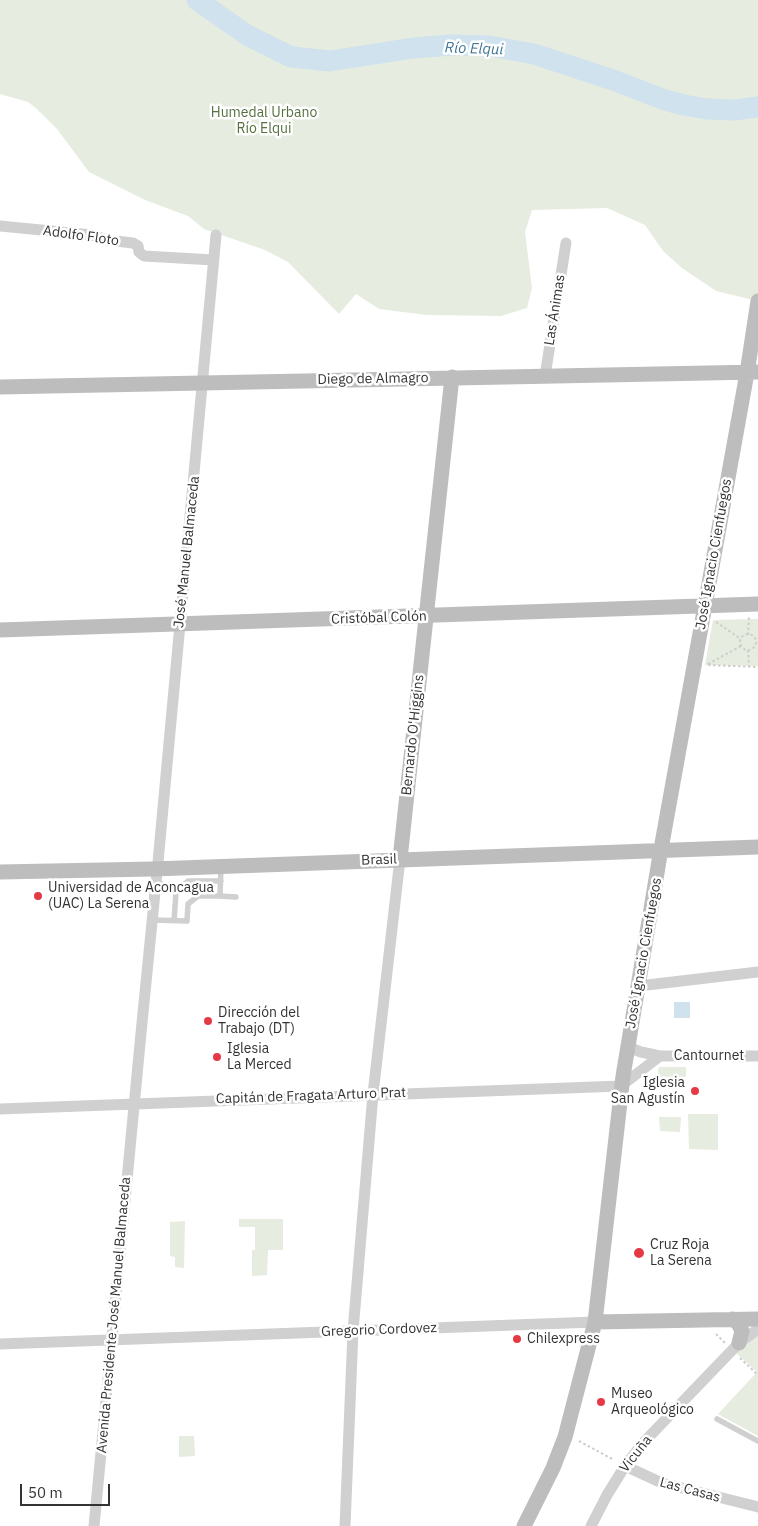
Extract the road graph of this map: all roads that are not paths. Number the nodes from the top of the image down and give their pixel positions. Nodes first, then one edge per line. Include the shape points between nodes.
1 (0, 226) edge
2 (216, 235) dead end
3 (566, 243) dead end
4 (214, 260) junction
5 (757, 306) edge
6 (755, 350) edge
7 (752, 373) edge
8 (721, 374) junction
9 (545, 376) junction
10 (452, 377) junction
11 (204, 382) junction
12 (0, 387) edge
13 (753, 604) edge
14 (705, 606) junction
15 (426, 616) junction
16 (180, 624) junction
17 (0, 630) edge
18 (758, 847) edge
19 (661, 850) junction
20 (400, 860) junction
21 (179, 868) junction
22 (0, 872) edge
23 (221, 874) junction
24 (157, 875) junction
25 (188, 881) junction
26 (178, 890) junction
27 (220, 896) junction
28 (236, 897) dead end
29 (153, 920) junction
30 (174, 921) junction
31 (758, 972) edge
32 (647, 985) dead end
33 (628, 1048) junction
34 (660, 1056) junction
35 (758, 1056) edge
36 (622, 1086) junction
37 (373, 1094) junction
38 (134, 1103) junction
39 (0, 1109) edge
40 (732, 1319) junction
41 (758, 1319) edge
42 (595, 1322) junction
43 (758, 1329) edge
44 (352, 1331) junction
45 (113, 1340) junction
46 (0, 1344) edge
47 (735, 1349) junction
48 (717, 1419) dead end
49 (758, 1442) edge
50 (625, 1466) junction
51 (758, 1507) edge
52 (94, 1526) edge
53 (345, 1526) edge
54 (524, 1526) edge
55 (591, 1526) edge

1 - 4 street, Adolfo Floto via 92,235 133,243 144,256
2 - 4 street, José Manuel Balmaceda
3 - 9 street, Las Ánimas
4 - 11 street, José Manuel Balmaceda
5 - 6 street, José Ignacio Cienfuegos
6 - 7 street, José Ignacio Cienfuegos
6 - 8 street
7 - 8 street, Diego de Almagro
7 - 14 street, José Ignacio Cienfuegos
8 - 9 street, Diego de Almagro
9 - 10 street, Diego de Almagro
10 - 11 street, Diego de Almagro
10 - 15 street, Bernardo O'Higgins
11 - 12 street, Diego de Almagro
11 - 16 street, José Manuel Balmaceda
13 - 14 street, Cristóbal Colón
14 - 15 street, Cristóbal Colón
14 - 19 street, José Ignacio Cienfuegos
15 - 16 street, Cristóbal Colón
15 - 20 street, Bernardo O'Higgins
16 - 17 street, Cristóbal Colón
16 - 24 street, José Manuel Balmaceda
18 - 19 street, Brasil
19 - 20 street, Brasil
19 - 33 street, José Ignacio Cienfuegos
20 - 23 street, Brasil
20 - 37 street, Bernardo O'Higgins
21 - 23 street, Brasil
21 - 24 street, Brasil
21 - 25 lane
22 - 24 street, Brasil
23 - 25 lane
23 - 27 lane
24 - 26 lane
24 - 29 street
25 - 26 lane
26 - 30 lane
27 - 28 lane
27 - 30 lane via 198,896 188,904 187,921
29 - 30 lane
29 - 38 street
31 - 32 street
33 - 34 street, Cantournet
33 - 36 street, José Ignacio Cienfuegos
34 - 35 street, Cantournet
34 - 36 street, Cantournet
36 - 37 street, Capitán de Fragata Arturo Prat
36 - 42 street, José Ignacio Cienfuegos via 615,1178
37 - 38 street, Capitán de Fragata Arturo Prat
37 - 44 street, Bernardo O'Higgins
38 - 39 street, Capitán de Fragata Arturo Prat
38 - 45 street, Avenida Presidente José Manuel Balmaceda
40 - 41 street, Gregorio Cordovez
40 - 42 street, Gregorio Cordovez
40 - 47 street via 742,1331
42 - 44 street, Gregorio Cordovez
42 - 54 street, José Ignacio Cienfuegos via 565,1438
43 - 47 street, Vicuña
44 - 45 street, Gregorio Cordovez
44 - 53 street, Bernardo O'Higgins
45 - 46 street, Gregorio Cordovez
45 - 52 street, Avenida Presidente José Manuel Balmaceda
47 - 50 street, Vicuña via 643,1443
48 - 49 lane
50 - 51 street, Las Casas via 662,1483
50 - 55 street, Vicuña

